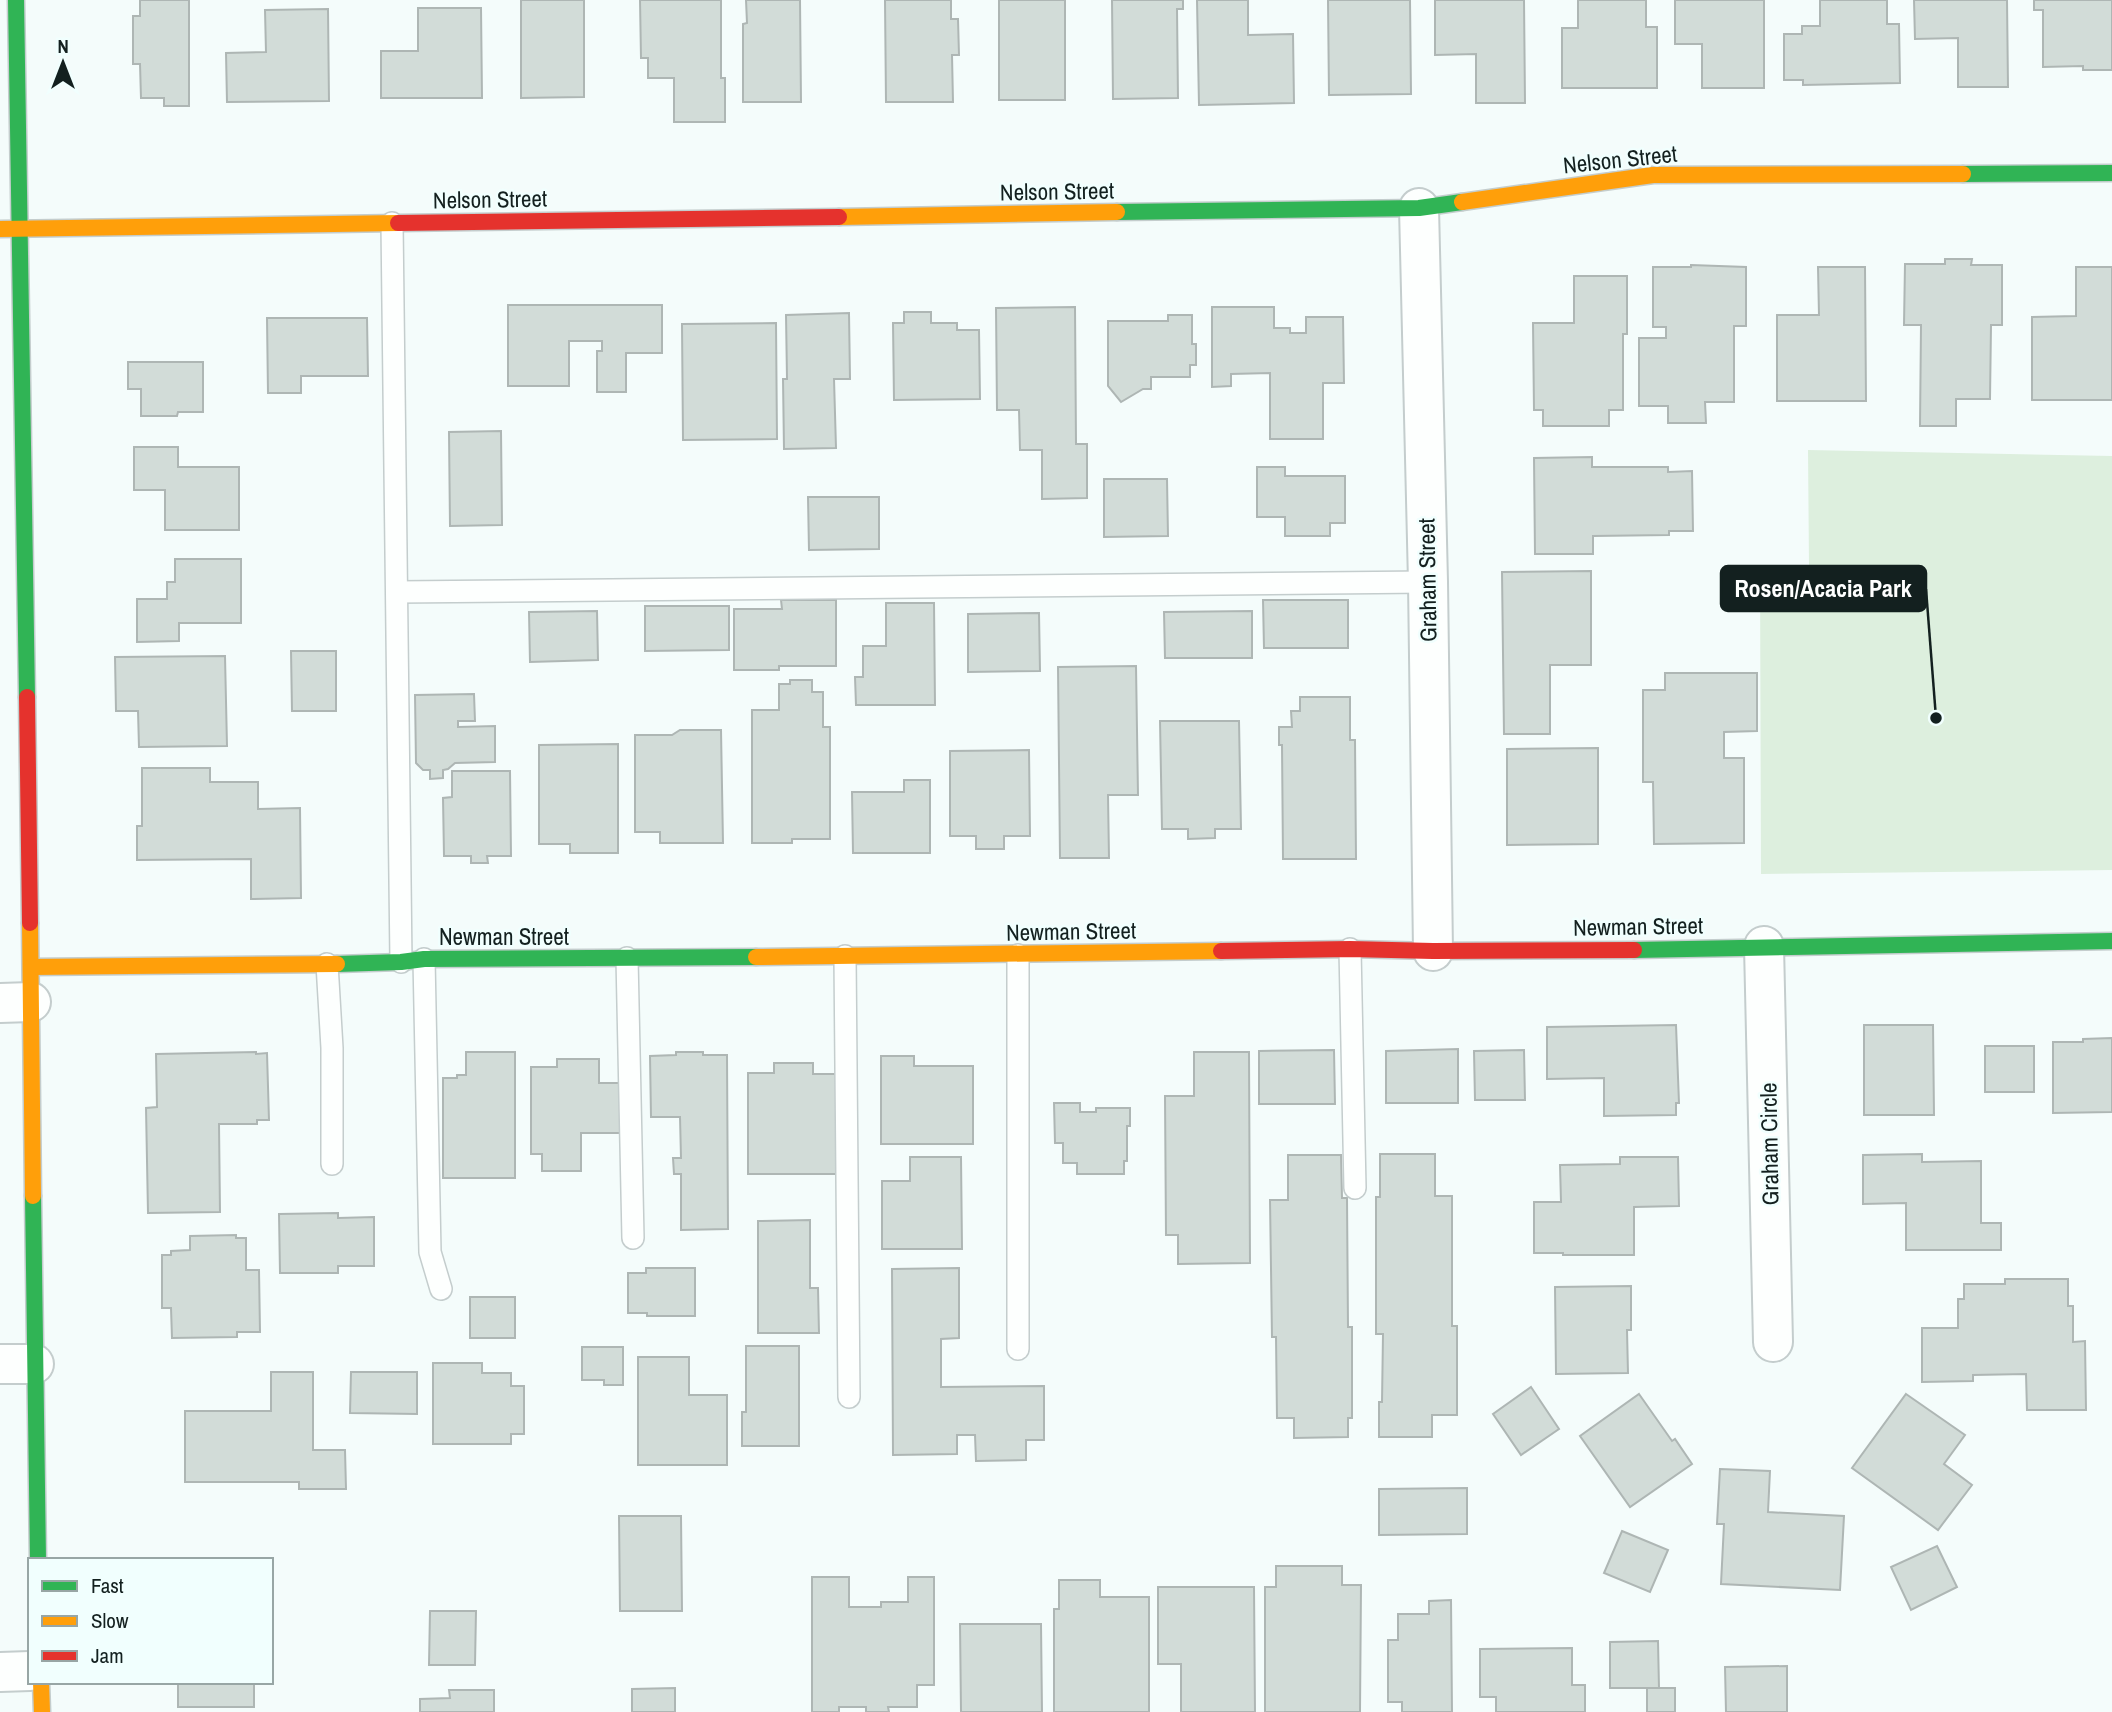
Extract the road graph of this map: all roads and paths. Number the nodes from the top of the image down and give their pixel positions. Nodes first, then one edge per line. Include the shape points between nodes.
1 (16, 0) edge
2 (2112, 173) edge
3 (1419, 208) junction
4 (392, 223) junction
5 (0, 229) edge
6 (19, 229) junction
7 (1427, 582) junction
8 (397, 592) junction
9 (2112, 941) edge
10 (1765, 946) junction
11 (1350, 949) junction
12 (1433, 951) junction
13 (1018, 955) junction
14 (845, 956) junction
15 (627, 958) junction
16 (424, 959) junction
17 (401, 962) junction
18 (327, 964) junction
19 (21, 991) edge
20 (332, 1164) dead end
21 (1355, 1188) dead end
22 (633, 1238) dead end
23 (441, 1289) dead end
24 (1773, 1342) dead end
25 (1018, 1349) dead end
26 (17, 1364) edge
27 (849, 1397) dead end
28 (38, 1558) edge
29 (28, 1671) edge
30 (0, 1672) edge
31 (41, 1684) edge
32 (42, 1712) edge

1 - 6 street
2 - 3 street, Nelson Street via 1653,175
3 - 4 street, Nelson Street
3 - 7 street, Graham Street
4 - 6 street, Nelson Street
4 - 8 lane
5 - 6 street, Nelson Street
6 - 19 street
7 - 8 lane
7 - 12 street, Graham Street
8 - 17 lane
9 - 10 street, Newman Street
10 - 12 street, Newman Street
10 - 24 street, Graham Circle
11 - 12 street, Newman Street
11 - 13 street, Newman Street
11 - 21 lane
13 - 14 street, Newman Street
13 - 25 lane
14 - 15 street, Newman Street
14 - 27 lane
15 - 16 street, Newman Street
15 - 22 lane
16 - 17 street, Newman Street
16 - 23 lane via 430,1252
17 - 18 street, Newman Street
18 - 19 street, Newman Street
18 - 20 lane
19 - 26 street
26 - 28 street
29 - 30 street
31 - 32 street

